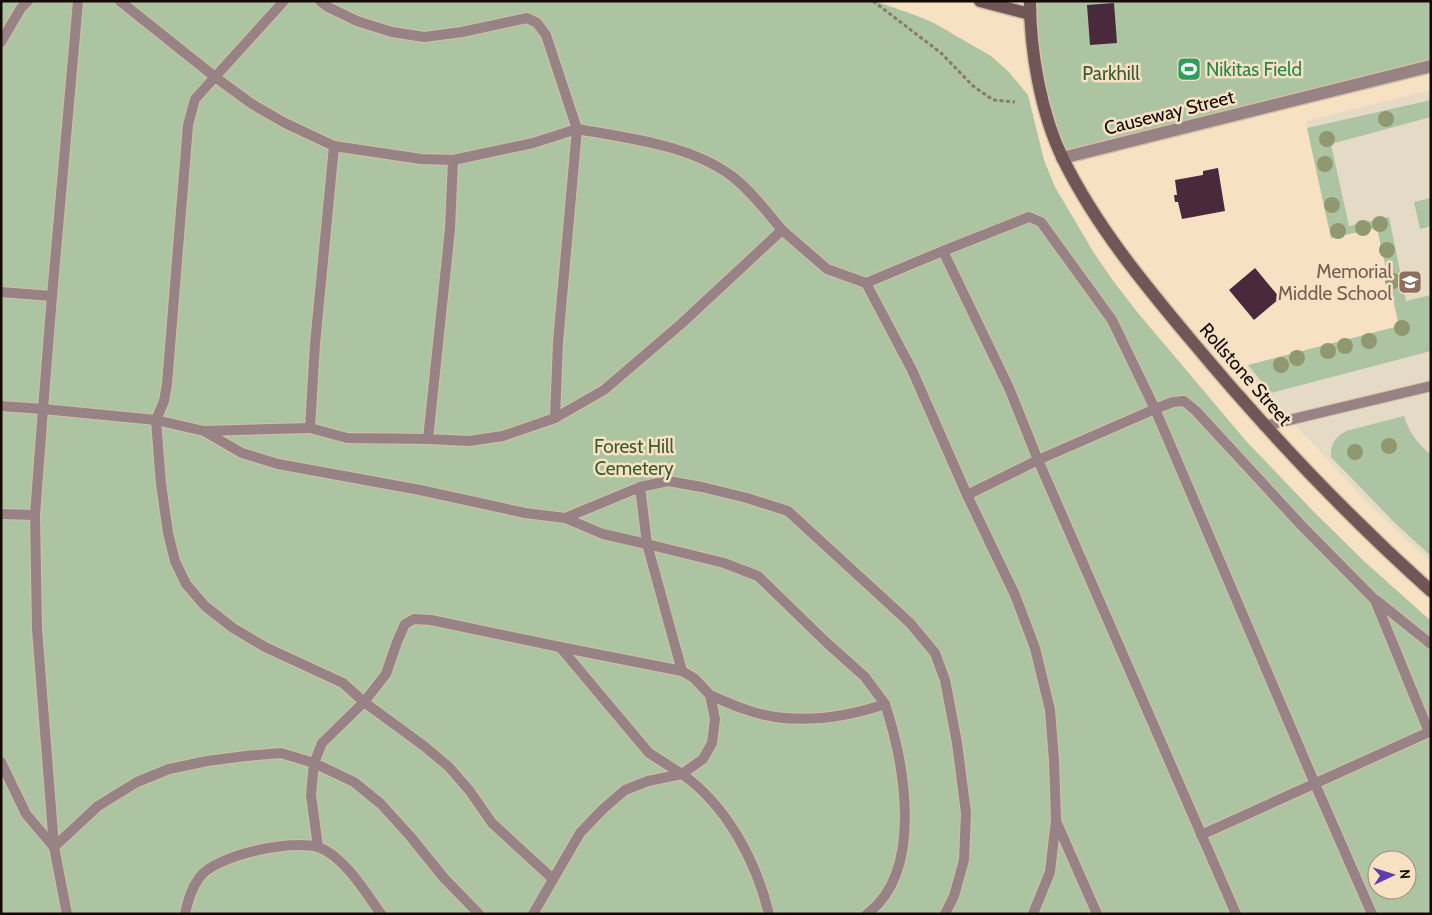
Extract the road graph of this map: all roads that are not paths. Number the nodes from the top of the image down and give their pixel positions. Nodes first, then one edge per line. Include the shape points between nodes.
1 (28, 1) edge
2 (78, 1) edge
3 (120, 1) edge
4 (284, 1) edge
5 (320, 1) edge
6 (980, 1) edge
7 (1030, 8) edge
8 (1, 42) edge
9 (1431, 66) edge
10 (215, 77) junction
11 (577, 128) junction
12 (334, 146) junction
13 (1062, 158) junction
14 (453, 160) junction
15 (782, 230) junction
16 (943, 251) junction
17 (866, 282) junction
18 (1, 292) edge
19 (52, 296) junction
20 (1431, 386) edge
21 (1, 406) edge
22 (43, 409) junction
23 (1155, 409) junction
24 (555, 418) junction
25 (156, 420) junction
26 (1264, 426) junction
27 (310, 428) junction
28 (204, 431) junction
29 (428, 440) junction
30 (1038, 460) junction
31 (640, 487) junction
32 (967, 495) junction
33 (1, 514) edge
34 (35, 515) junction
35 (565, 518) junction
36 (647, 544) junction
37 (1431, 591) edge
38 (1375, 600) junction
39 (1431, 644) edge
40 (560, 647) junction
41 (682, 671) junction
42 (710, 696) junction
43 (364, 702) junction
44 (885, 704) junction
45 (1430, 733) edge
46 (1, 762) edge
47 (314, 762) junction
48 (682, 774) junction
49 (1315, 784) junction
50 (1056, 820) junction
51 (1201, 835) junction
52 (54, 847) junction
53 (318, 847) junction
54 (553, 879) junction
55 (67, 914) edge
56 (185, 914) edge
57 (381, 914) edge
58 (479, 914) edge
59 (533, 914) edge
60 (769, 914) edge
61 (867, 914) edge
62 (945, 914) edge
63 (1033, 914) edge
64 (1097, 914) edge
65 (1236, 914) edge
66 (1372, 914) edge

1 - 8 lane
2 - 19 lane
3 - 10 lane
4 - 10 lane
5 - 11 lane via 357,21 392,32 424,37 527,18 537,23 546,35
6 - 7 main road
7 - 13 main road, Rollstone Street via 1034,61 1051,130
9 - 13 street, Causeway Street
10 - 12 lane via 260,109
10 - 25 lane via 195,99 188,125 167,384
11 - 14 lane via 533,142
11 - 15 lane via 697,156 732,176
11 - 24 lane via 558,342
12 - 14 lane via 421,160
12 - 27 lane
13 - 26 main road, Rollstone Street via 1124,258
14 - 29 lane via 450,229
15 - 17 lane via 827,269
15 - 24 lane via 604,390
16 - 17 lane
16 - 23 lane via 1029,217 1040,222 1112,320
16 - 30 lane via 1009,388
17 - 32 lane via 912,370
18 - 19 lane
19 - 22 lane
20 - 26 lane
21 - 22 lane
22 - 25 lane
22 - 34 lane
23 - 30 lane
23 - 38 lane via 1184,401
23 - 49 lane
24 - 29 lane via 504,436 469,441
25 - 28 lane
25 - 43 lane via 168,533 174,561 186,584 205,606 233,628 265,647 343,683
26 - 37 main road, Rollstone Street via 1334,499
27 - 28 lane
27 - 29 lane via 348,438
28 - 35 lane via 242,452 278,464
30 - 32 lane
30 - 51 lane
31 - 35 lane
31 - 36 lane
31 - 62 lane via 668,481 788,511 910,623 935,653 945,680 966,813 964,860 954,896
32 - 50 lane via 1015,595 1035,648 1050,710
33 - 34 lane
34 - 52 lane via 38,630
35 - 36 lane via 603,534
36 - 41 lane
36 - 44 lane via 724,563 758,576 865,677
38 - 39 lane
38 - 45 lane
40 - 41 lane
40 - 43 lane via 414,619 405,624 386,674
40 - 48 lane via 649,753
41 - 42 lane via 694,678
42 - 44 lane via 774,717 802,719 848,714
42 - 48 lane via 715,719 712,742 703,759
43 - 47 lane via 322,743
43 - 54 lane via 449,767 492,823
44 - 61 lane via 899,758 904,837 891,887
45 - 49 lane
46 - 52 lane via 26,814
47 - 52 lane via 281,753 206,761 169,769 138,782 98,806
47 - 53 lane via 311,795
47 - 58 lane via 354,782 381,804
48 - 54 lane via 625,790 580,833
48 - 60 lane via 721,812 744,848
49 - 51 lane
49 - 66 lane
50 - 63 lane via 1050,872
50 - 64 lane
51 - 65 lane
52 - 55 lane
53 - 56 lane via 276,847 238,854 213,865 200,877
53 - 57 lane via 335,858 359,882
54 - 59 lane

